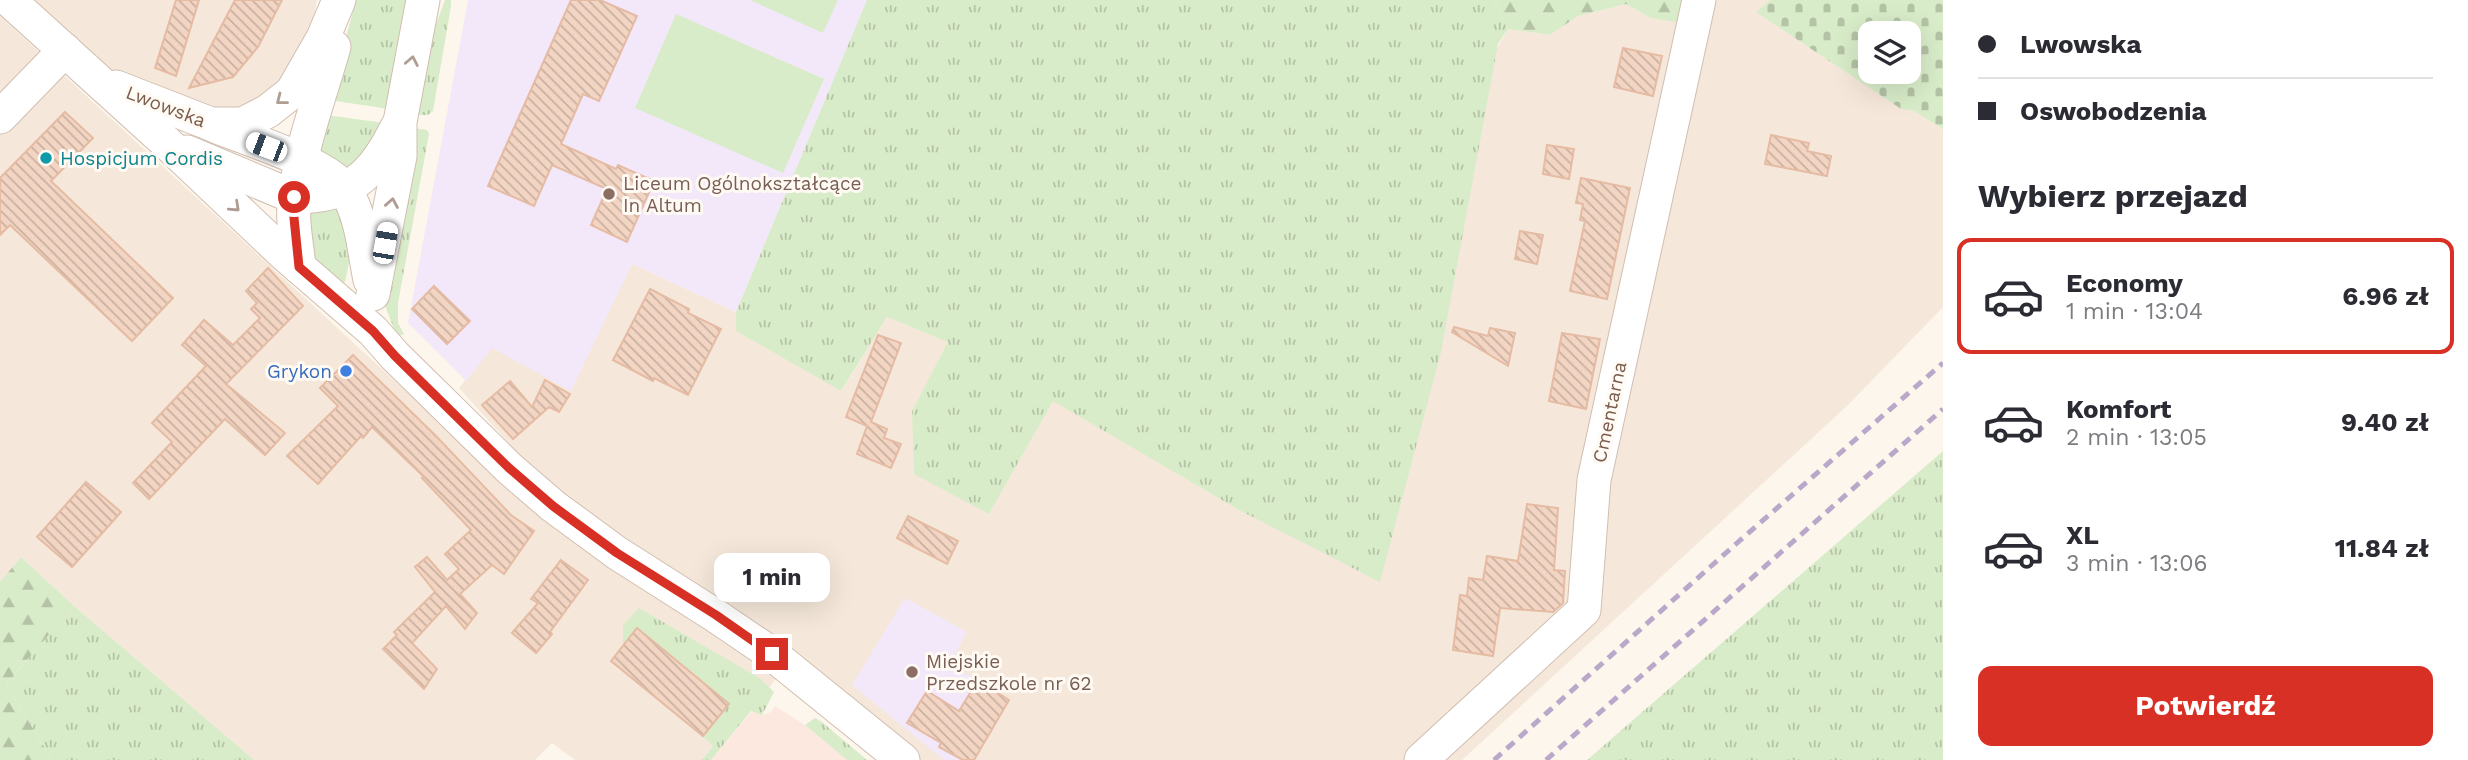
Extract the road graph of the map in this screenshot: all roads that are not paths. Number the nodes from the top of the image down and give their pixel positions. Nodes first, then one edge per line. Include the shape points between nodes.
1 (9, 0) edge
2 (341, 0) edge
3 (424, 0) edge
4 (1699, 0) edge
5 (65, 50) junction
6 (97, 80) junction
7 (0, 117) edge
8 (400, 122) junction
9 (211, 124) junction
10 (168, 144) junction
11 (302, 161) junction
12 (345, 189) junction
13 (294, 197) junction
14 (299, 267) junction
15 (373, 294) junction
16 (373, 331) junction
17 (903, 760) edge
18 (1421, 760) edge

1 - 5 street
2 -> 9 street, Lwowska via 292,92 243,124
2 - 11 street, Lwowska via 335,44
8 -> 3 street
4 - 18 street, Cmentarna via 1594,480 1584,610
5 - 6 street
5 - 7 street
6 - 9 street, Lwowska
6 - 10 street
8 - 12 street via 383,157
15 -> 8 street via 400,156
9 - 11 street
10 - 13 street
10 -> 14 street
11 - 12 street
11 - 13 street, Lwowska
12 - 13 street
12 - 15 street via 361,234
13 - 14 street, Lwowska
14 - 16 street
15 - 16 street
16 - 17 street via 553,506 772,654

